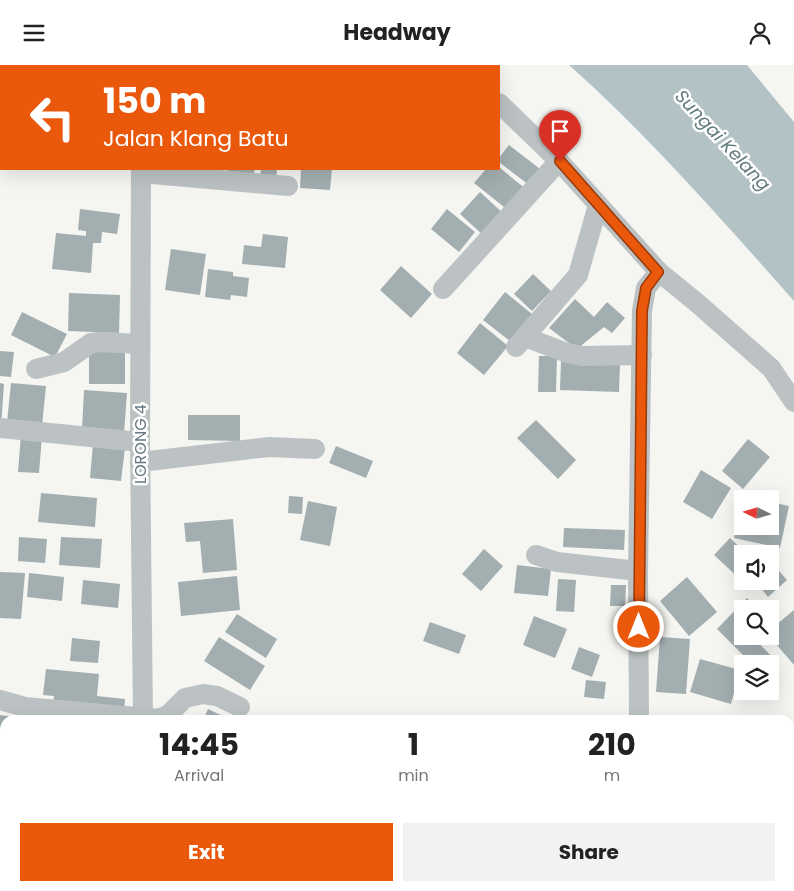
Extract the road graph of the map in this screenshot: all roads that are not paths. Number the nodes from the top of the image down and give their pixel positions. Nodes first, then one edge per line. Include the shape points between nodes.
1 (500, 104) edge
2 (560, 161) junction
3 (141, 171) edge
4 (288, 186) dead end
5 (598, 205) junction
6 (658, 272) junction
7 (443, 289) dead end
8 (132, 344) junction
9 (642, 355) junction
10 (36, 369) dead end
11 (794, 402) edge
12 (0, 428) edge
13 (316, 449) dead end
14 (140, 452) junction
15 (536, 555) dead end
16 (638, 571) junction
17 (0, 700) edge
18 (240, 707) dead end
19 (111, 715) edge
20 (143, 715) edge
21 (168, 715) edge
22 (639, 715) edge

1 - 2 street
2 - 5 street
2 - 7 street
3 - 4 street
3 - 8 street, LORONG 4
5 - 6 street
5 - 9 street via 578,275 520,342 582,356
6 - 9 street via 646,288 642,311
6 - 11 street via 696,301 770,368
8 - 10 street via 91,343 64,362
8 - 14 street, LORONG 4
9 - 16 street
12 - 14 street
13 - 14 street via 269,447
14 - 20 street, LORONG 4
15 - 16 street via 557,562
16 - 22 street
17 - 19 street via 25,707
18 - 21 street via 204,694 185,698

